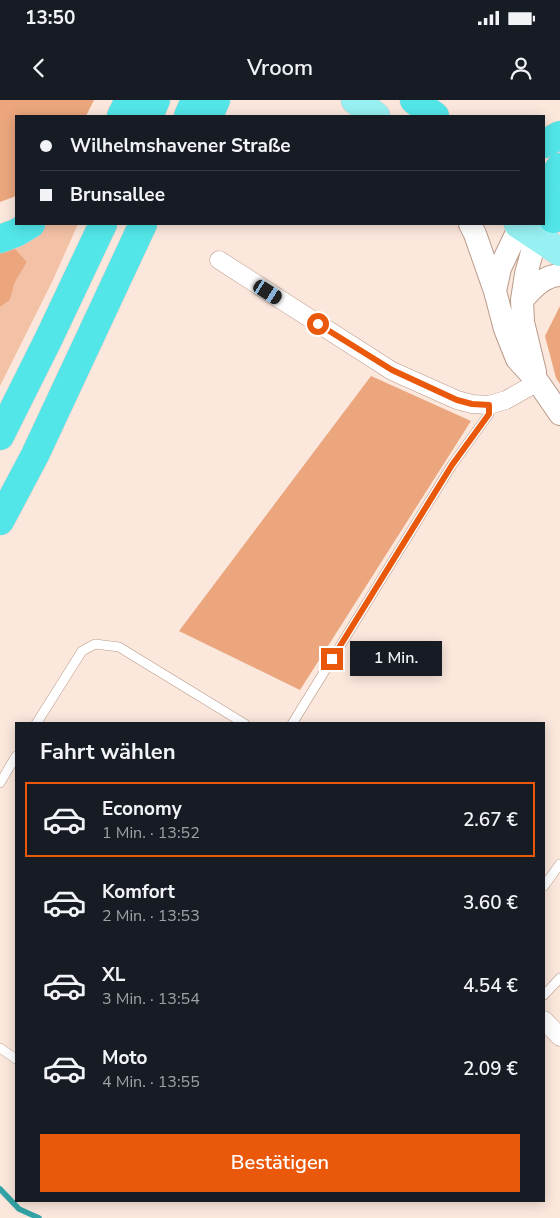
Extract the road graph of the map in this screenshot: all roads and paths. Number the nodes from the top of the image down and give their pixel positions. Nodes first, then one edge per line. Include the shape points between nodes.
1 (130, 100) edge
2 (156, 100) edge
3 (194, 100) edge
4 (216, 100) edge
5 (354, 100) edge
6 (400, 100) edge
7 (414, 100) edge
8 (122, 115) edge
9 (149, 115) edge
10 (188, 115) edge
11 (209, 115) edge
12 (375, 115) edge
13 (420, 115) edge
14 (434, 115) edge
15 (560, 135) edge
16 (545, 143) edge
17 (560, 167) edge
18 (545, 189) edge
19 (29, 225) edge
20 (103, 225) edge
21 (142, 225) edge
22 (470, 225) edge
23 (542, 225) edge
24 (0, 239) edge
25 (219, 260) dead end
26 (560, 275) edge
27 (495, 291) junction
28 (522, 300) junction
29 (538, 382) junction
30 (489, 405) junction
31 (560, 414) edge
32 (0, 436) edge
33 (0, 521) edge
34 (37, 722) edge
35 (242, 722) edge
36 (293, 722) edge
37 (15, 758) edge
38 (0, 783) edge
39 (560, 864) edge
40 (545, 885) edge
41 (560, 978) edge
42 (545, 994) edge
43 (545, 1021) edge
44 (560, 1037) edge
45 (0, 1048) edge
46 (15, 1058) edge

1 - 8 highway
2 - 9 highway
3 - 10 highway
4 - 11 highway
5 - 12 main road
6 - 13 main road
7 - 14 highway
15 - 16 highway
17 - 18 highway
19 - 24 highway
20 - 32 highway
21 - 33 highway via 35,455
22 - 27 street
23 - 27 street via 500,268
23 - 28 street via 526,274
25 - 30 street via 392,370 457,400
26 - 28 street via 542,280
27 - 29 street via 517,359
28 - 29 street via 523,322
29 - 30 street via 506,400
29 - 31 street
30 - 36 lane via 489,414 452,465
34 - 35 lane via 82,651 95,644 119,647
37 - 38 lane
39 - 40 lane
41 - 42 lane
43 - 44 street
45 - 46 lane

